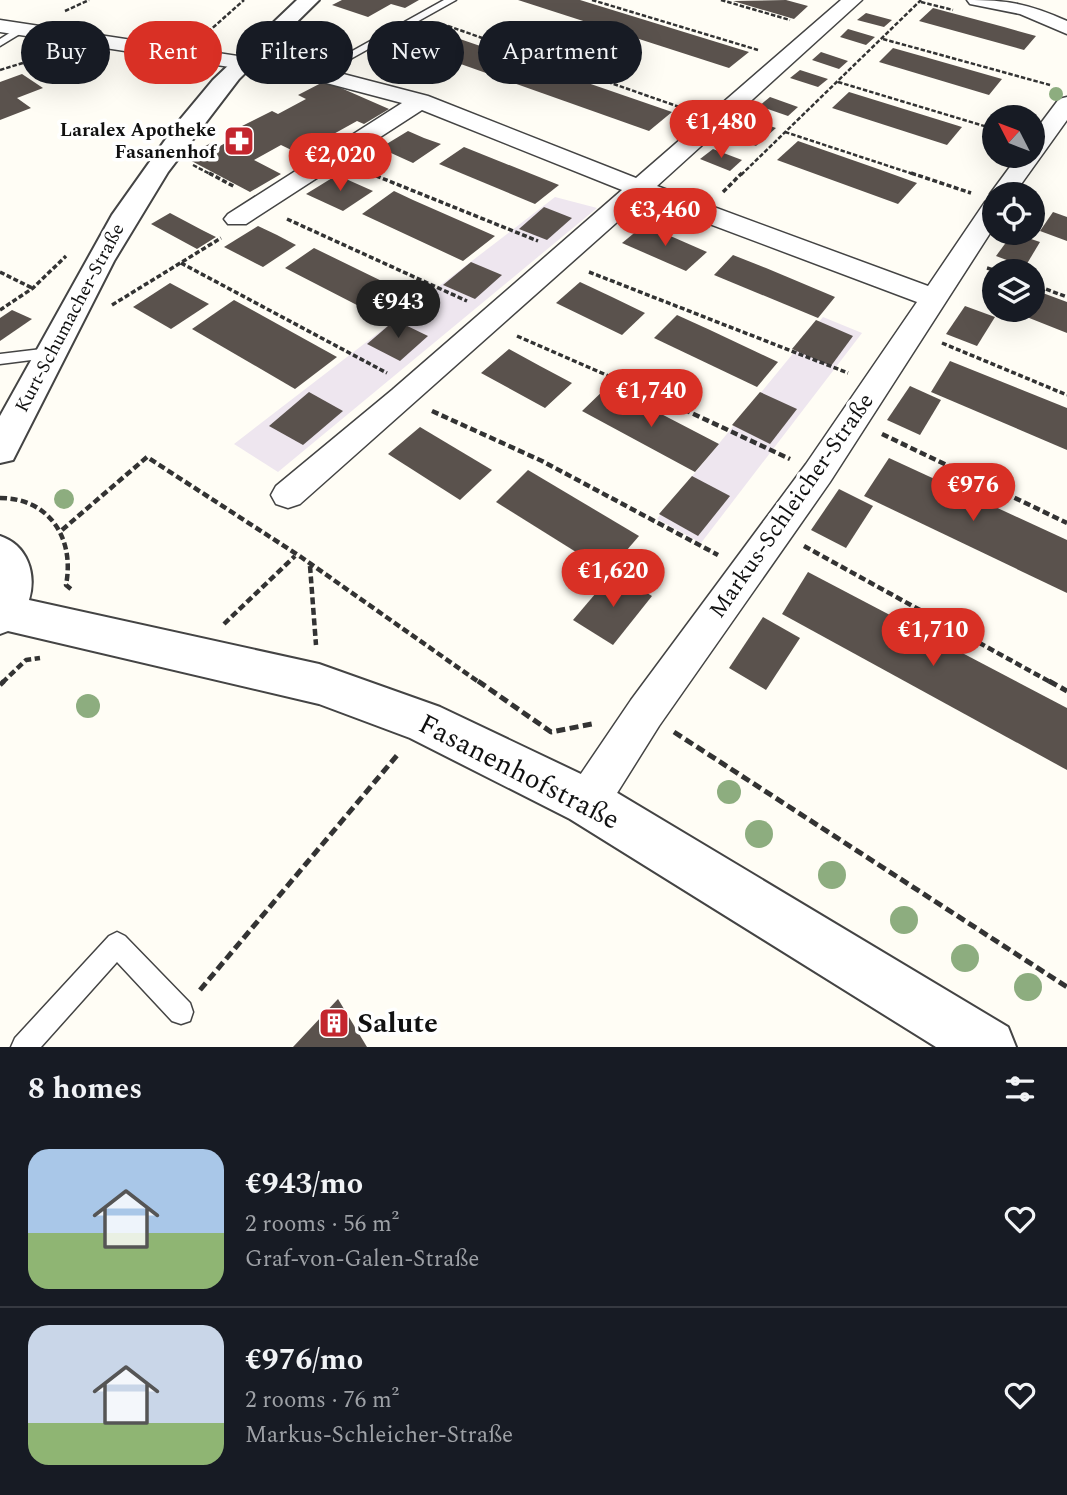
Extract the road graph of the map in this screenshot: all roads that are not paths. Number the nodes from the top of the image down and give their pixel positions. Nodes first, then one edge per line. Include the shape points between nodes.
1 (309, 0) edge
2 (451, 0) edge
3 (852, 0) edge
4 (977, 0) edge
5 (1029, 5) edge
6 (286, 21) edge
7 (0, 26) edge
8 (1067, 28) edge
9 (21, 29) edge
10 (21, 30) edge
11 (0, 43) edge
12 (110, 43) edge
13 (353, 54) edge
14 (236, 61) edge
15 (236, 68) edge
16 (353, 83) edge
17 (1061, 95) edge
18 (420, 101) junction
19 (1045, 126) edge
20 (1019, 168) edge
21 (1007, 182) edge
22 (640, 189) junction
23 (982, 217) edge
24 (237, 219) road end
25 (933, 298) junction
26 (50, 353) junction
27 (0, 359) edge
28 (0, 450) edge
29 (288, 495) dead end
30 (0, 552) edge
31 (1, 614) edge
32 (587, 802) junction
33 (181, 1012) road end
34 (24, 1047) edge
35 (988, 1047) edge

1 - 6 street, Kurt-Schumacher-Straße
2 - 13 lane
3 - 22 street
4 - 5 street
5 - 8 street
7 - 9 street
10 - 11 lane
12 - 14 street
15 - 26 street, Kurt-Schumacher-Straße via 157,166 104,247
16 - 18 street
17 - 19 street, Markus-Schleicher-Straße
18 - 22 street
18 - 24 street
20 - 21 street, Markus-Schleicher-Straße
22 - 25 street
22 - 29 street
23 - 25 street, Markus-Schleicher-Straße
25 - 32 street, Markus-Schleicher-Straße via 818,473 645,713
26 - 27 lane
26 - 28 street, Kurt-Schumacher-Straße
30 - 31 street via 13,574 12,592
31 - 32 street, Fasanenhofstraße via 319,684 424,722
32 - 35 street, Fasanenhofstraße
33 - 34 lane via 117,944

